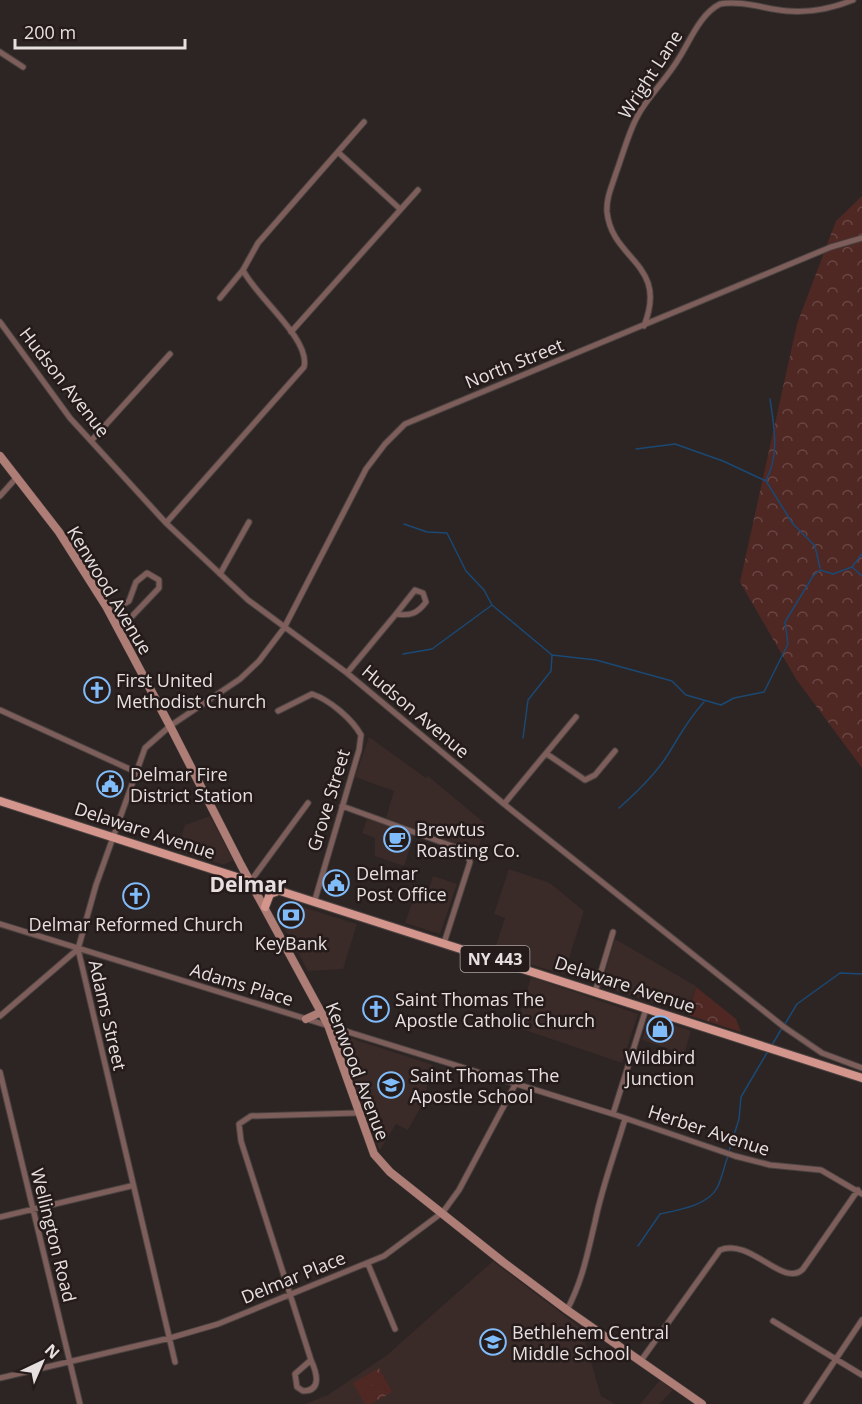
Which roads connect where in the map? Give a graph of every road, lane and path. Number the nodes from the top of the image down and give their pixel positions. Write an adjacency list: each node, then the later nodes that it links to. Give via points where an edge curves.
1 (853, 0): 12 (street, Wright Lane, via 810,12 739,1 719,5 700,24 637,116 608,197 607,212 616,235 649,284 650,305)
2 (0, 52): 3 (street)
3 (23, 67)
4 (364, 122): 5 (street)
5 (339, 153): 7 (street); 9 (street, via 258,243)
6 (418, 190): 7 (street)
7 (400, 209): 13 (street)
8 (862, 238): 12 (street, North Street, via 831,247)
9 (243, 270): 10 (street); 13 (street)
10 (220, 298)
11 (0, 322): 15 (street, Hudson Avenue, via 70,418)
12 (644, 326): 25 (street, North Street, via 417,418 396,431 366,469)
13 (291, 332): 20 (street, via 305,358 301,373)
14 (170, 354): 15 (street)
15 (92, 441): 20 (street, Hudson Avenue)
16 (0, 456): 17 (street, Kenwood Avenue)
17 (17, 477): 18 (street); 22 (street, Kenwood Avenue, via 59,532)
18 (0, 496)
19 (249, 522): 21 (street)
20 (166, 523): 21 (street, Hudson Avenue)
21 (220, 574): 25 (street, Hudson Avenue)
22 (110, 613): 24 (street, Kenwood Avenue); 24 (street, via 129,601 136,582 147,573 160,582 149,601)
23 (396, 614): 23 (street, via 408,616 420,611 426,602 423,593 416,590); 26 (street)
24 (119, 630): 30 (street, Kenwood Avenue)
25 (282, 631): 26 (street, Hudson Avenue); 30 (street, Adams Street, via 246,674)
26 (347, 673): 36 (street, Hudson Avenue)
27 (0, 710): 33 (street)
28 (278, 711): 37 (street, Grove Street, via 312,694 358,730 362,741)
29 (576, 717): 32 (street)
30 (170, 726): 33 (street, Adams Street, via 145,748); 39 (street, Kenwood Avenue)
31 (615, 752): 32 (street, via 596,775 585,780)
32 (547, 753): 36 (street)
33 (136, 772): 38 (street, Adams Street)
34 (0, 801): 38 (main road, Delaware Avenue / NY 443)
35 (308, 803): 39 (street)
36 (504, 804): 53 (street, Hudson Avenue, via 793,1035 822,1053)
37 (342, 806): 41 (street, Grove Street); 45 (street, via 466,852 470,862)
38 (113, 837): 39 (main road, Delaware Avenue / NY 443); 46 (street, Adams Street)
39 (250, 882): 40 (main road, Delaware Avenue / NY 443); 42 (street, Kenwood Avenue)
40 (279, 891): 41 (main road, Delaware Avenue / NY 443); 42 (main road, via 270,894)
41 (314, 903): 45 (main road, Delaware Avenue / NY 443)
42 (265, 908): 49 (street, Kenwood Avenue)
43 (0, 924): 46 (street, Adams Place)
44 (613, 933): 47 (street)
45 (444, 942): 47 (main road, Delaware Avenue / NY 443)
46 (78, 949): 50 (street); 51 (street, Adams Place); 60 (street, Adams Street)
47 (595, 992): 48 (main road, Delaware Avenue / NY 443)
48 (646, 1009): 55 (main road, Delaware Avenue / NY 443); 58 (street)
49 (321, 1012): 51 (street); 52 (street, Kenwood Avenue)
50 (0, 1016)
51 (306, 1019): 52 (street, Adams Place)
52 (328, 1025): 56 (street, Adams Place); 57 (street, Kenwood Avenue)
53 (862, 1068)
54 (0, 1072): 62 (street, Wellington Road)
55 (862, 1078)
56 (515, 1085): 58 (street, Adams Place); 63 (street, Delmar Place, via 459,1190)
57 (357, 1113): 63 (street, Kenwood Avenue, via 368,1144 381,1163); 66 (street, via 251,1116 240,1124 241,1141)
58 (613, 1114): 59 (street, Herber Avenue)
59 (625, 1119): 61 (street, Herber Avenue, via 760,1163 821,1170); 67 (street, via 595,1221 589,1256)
60 (132, 1186): 62 (street); 71 (street, Adams Street)
61 (860, 1192): 76 (street, via 800,1273 787,1275 761,1257 726,1247 715,1254)
62 (32, 1209): 64 (street); 74 (street, Wellington Road)
63 (443, 1212): 65 (street, Delmar Place); 67 (street, Kenwood Avenue)
64 (0, 1217)
65 (368, 1264): 66 (street, Delmar Place); 70 (street)
66 (290, 1294): 71 (street, Delmar Place, via 218,1324); 73 (street)
67 (567, 1310): 76 (street, Kenwood Avenue)
68 (862, 1320): 72 (street)
69 (772, 1321): 72 (street)
70 (395, 1329)
71 (170, 1338): 74 (street, Delmar Place); 75 (street, Adams Street)
72 (836, 1358): 77 (street); 81 (street)
73 (311, 1360): 73 (street, via 317,1383 303,1391 297,1387 295,1374)
74 (70, 1361): 78 (street, Delmar Place); 79 (street, Wellington Road)
75 (175, 1362)
76 (640, 1362): 80 (street, Kenwood Avenue)
77 (862, 1375)
78 (0, 1378)
79 (81, 1404)
80 (702, 1404)
81 (806, 1404)

